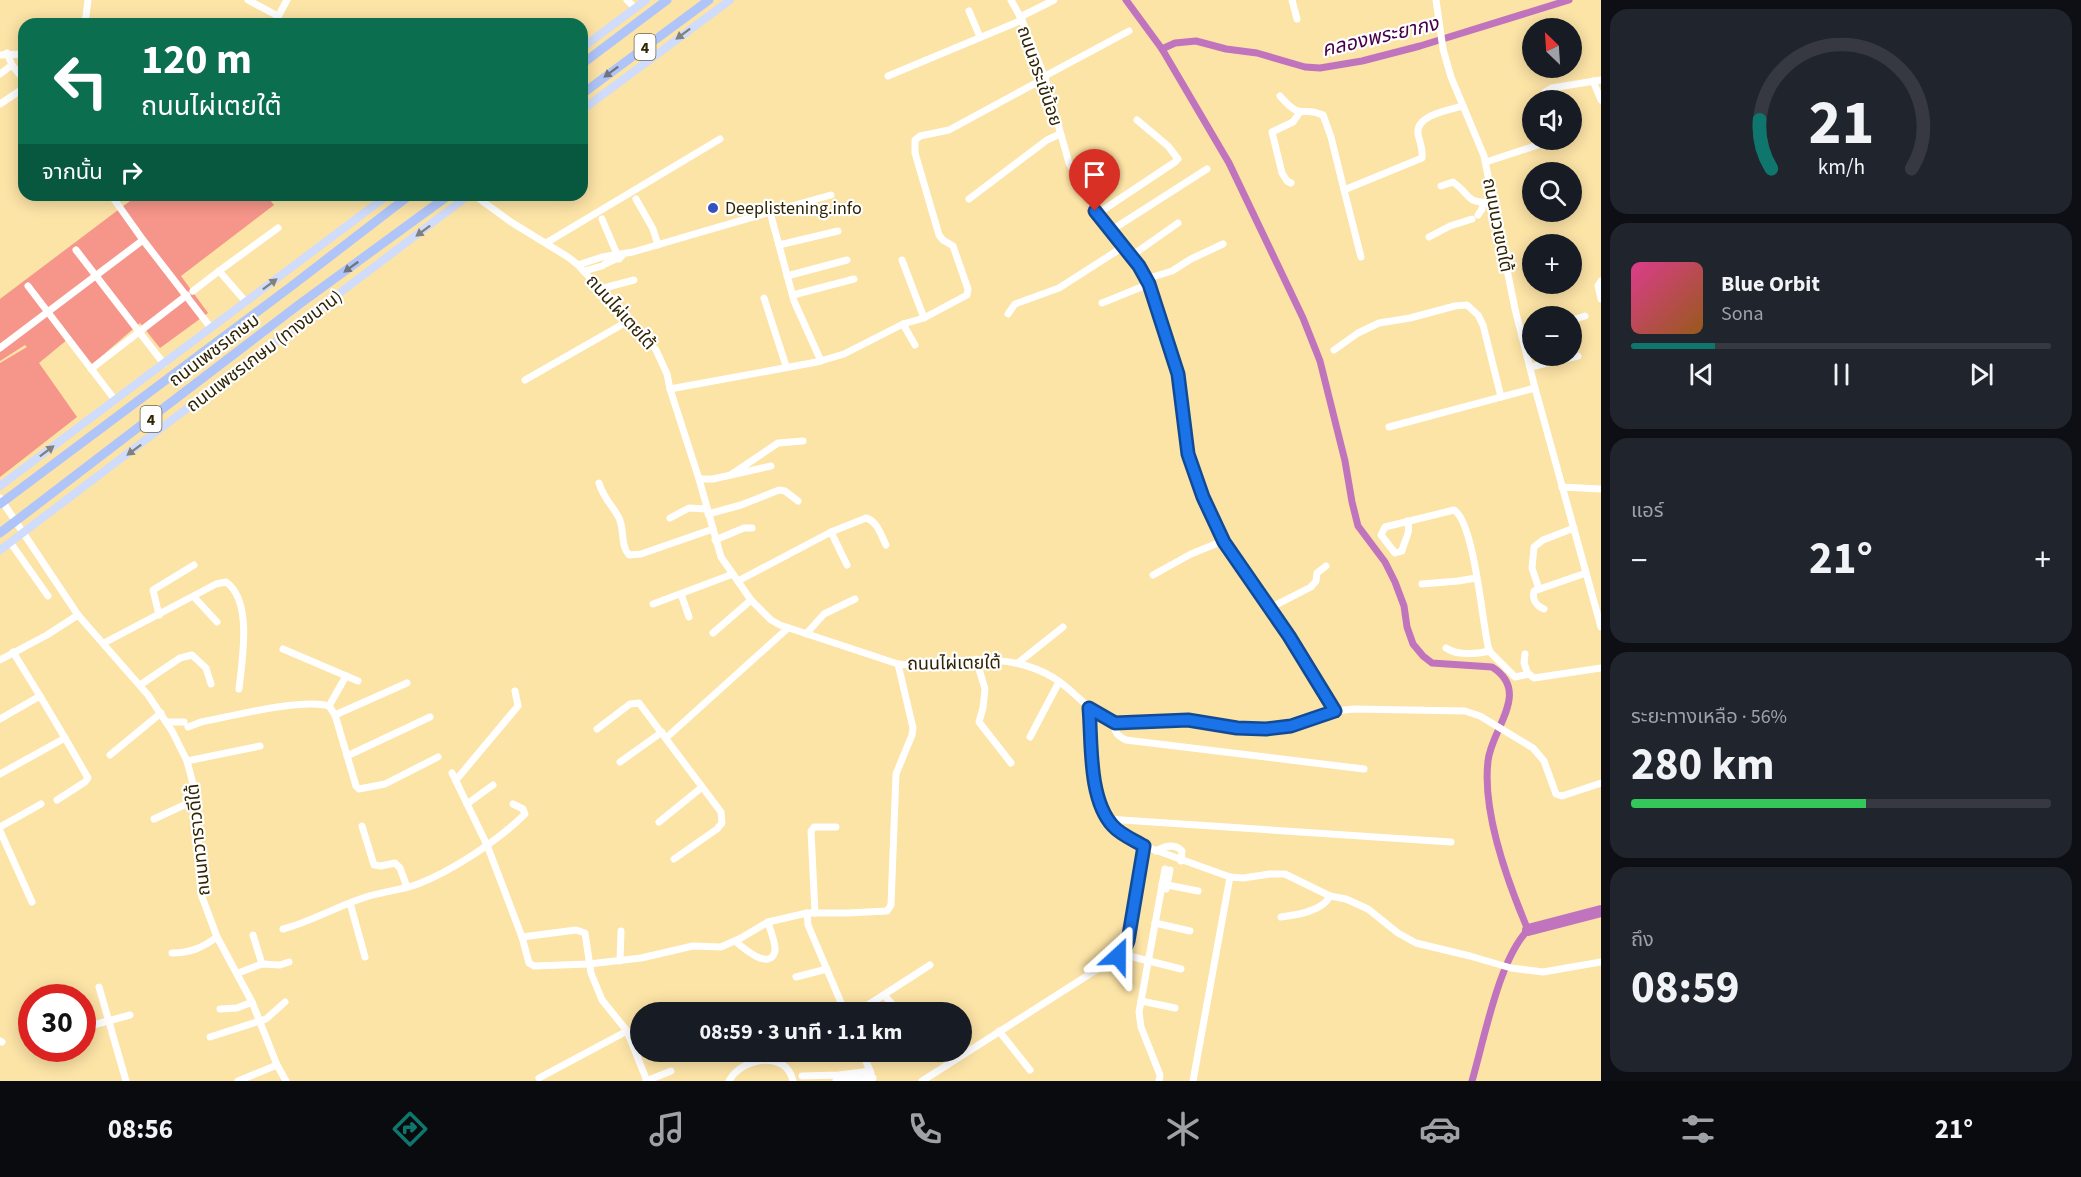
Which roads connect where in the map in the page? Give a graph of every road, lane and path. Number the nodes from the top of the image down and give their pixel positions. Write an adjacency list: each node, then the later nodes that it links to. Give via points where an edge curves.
1 (88, 0): 16 (street)
2 (248, 0): 15 (street)
3 (287, 0): 15 (street)
4 (627, 0): 13 (street)
5 (646, 0): 13 (main road, 4)
6 (667, 0): 23 (highway, 4)
7 (709, 0): 30 (highway, 4, one-way to 30)
8 (730, 0): 36 (main road, 4, one-way to 36)
9 (1011, 0): 17 (street, ถนนจระเข้น้อย)
10 (1054, 0): 17 (street)
11 (1292, 0): 18 (street)
12 (1436, 0): 37 (street, ถนนนวเขตใต้, via 1443,49)
13 (635, 8): 21 (main road, 4)
14 (969, 11): 20 (street)
15 (278, 16)
16 (86, 18)
17 (1021, 18): 20 (street); 28 (street, ถนนจระเข้น้อย)
18 (1297, 20)
19 (1130, 32): 28 (street)
20 (980, 37): 27 (street)
21 (588, 43)
22 (4, 54): 24 (street)
23 (588, 59)
24 (12, 65): 25 (street); 26 (street)
25 (18, 72)
26 (0, 74)
27 (888, 76)
28 (1045, 77): 40 (street, ถนนจระเข้น้อย); 101 (street, via 949,130 915,140 915,153 939,235 953,246 969,292)
29 (1597, 80): 31 (street); 34 (street)
30 (588, 90)
31 (1548, 90)
32 (18, 92): 35 (street)
33 (1280, 96): 38 (street)
34 (1601, 100)
35 (0, 104)
36 (588, 106)
37 (1463, 106): 43 (street, ถนนนวเขตใต้); 47 (street, via 1421,123 1418,132 1422,158)
38 (1300, 112): 45 (street, via 1293,122 1272,132 1282,173); 47 (street, via 1317,113 1326,120)
39 (1137, 120): 60 (street, via 1178,159)
40 (1060, 134): 50 (street); 60 (street, ถนนจระเข้น้อย, via 1069,163)
41 (720, 140): 68 (street)
42 (1523, 150): 43 (street)
43 (1486, 162): 57 (street, ถนนนวเขตใต้)
44 (1207, 169): 65 (street)
45 (1291, 183)
46 (1441, 186): 58 (street, via 1453,182 1467,197)
47 (1344, 190): 76 (street)
48 (831, 195): 59 (street)
49 (636, 199): 70 (street)
50 (969, 199)
51 (115, 201): 67 (street)
52 (380, 201): 95 (main road, 4, one-way to 52)
53 (402, 201): 132 (highway, ถนนเพชรเกษม / 4)
54 (441, 201): 141 (highway, ถนนเพชรเกษม / 4, one-way to 141)
55 (462, 201): 139 (main road, ถนนเพชรเกษม (ทางขนาน) / 4, one-way to 139)
56 (482, 201): 68 (street, ถนนไผ่เตยใต้)
57 (1495, 202): 58 (street); 106 (street, ถนนนวเขตใต้)
58 (1483, 203): 66 (street, via 1475,217)
59 (770, 212): 70 (street); 71 (street)
60 (1097, 214): 65 (street, ถนนจระเข้น้อย)
61 (602, 219): 74 (street)
62 (1178, 223): 75 (street)
63 (278, 228): 81 (street)
64 (838, 231): 71 (street)
65 (1110, 231): 72 (street, ถนนจระเข้น้อย)
66 (1429, 237)
67 (143, 240): 83 (street); 91 (street)
68 (546, 243): 80 (street, ถนนไผ่เตยใต้)
69 (1223, 244): 88 (street)
70 (658, 245): 74 (street)
71 (779, 245): 84 (street)
72 (1123, 247): 75 (street, ถนนจระเข้น้อย); 98 (street, via 1059,288 1015,304)
73 (76, 250): 83 (street)
74 (620, 256): 79 (street)
75 (1131, 256): 88 (street, ถนนจระเข้น้อย)
76 (1361, 257)
77 (848, 260): 84 (street)
78 (902, 260): 101 (street)
79 (602, 261): 80 (street); 82 (street)
80 (578, 265): 82 (street, ถนนไผ่เตยใต้)
81 (219, 271): 91 (street); 95 (street)
82 (584, 272): 90 (street, ถนนไผ่เตยใต้)
83 (96, 276): 97 (street); 105 (street)
84 (787, 276): 92 (street)
85 (854, 279): 92 (street)
86 (634, 280): 90 (street)
87 (1601, 281): 94 (street)
88 (1147, 282): 96 (street); 143 (street, ถนนจระเข้น้อย, via 1178,374 1188,454)
89 (28, 286): 97 (street)
90 (600, 289): 102 (street, ถนนไผ่เตยใต้)
91 (190, 293): 104 (street); 105 (street)
92 (793, 295): 110 (street)
93 (764, 298): 112 (street)
94 (1601, 299)
95 (246, 302): 104 (main road, 4)
96 (1102, 303)
97 (48, 312): 108 (street); 115 (street)
98 (1008, 314)
99 (1586, 316): 100 (street)
100 (1582, 317)
101 (924, 318): 103 (street)
102 (630, 320): 116 (street); 118 (street, ถนนไผ่เตยใต้, via 656,350)
103 (903, 324): 107 (street); 110 (street, via 862,346)
104 (211, 328): 111 (main road, 4)
105 (139, 332): 111 (street); 115 (street)
106 (1522, 336)
107 (915, 345)
108 (0, 348)
109 (1334, 350): 119 (street, via 1379,323 1467,305 1483,325)
110 (820, 361): 112 (street)
111 (164, 364): 120 (main road, 4)
112 (786, 366): 118 (street)
113 (1534, 366): 114 (street)
114 (1530, 367): 117 (street, ถนนนวเขตใต้)
115 (91, 369): 120 (street)
116 (525, 380)
117 (1535, 388): 119 (street); 128 (street, ถนนนวเขตใต้)
118 (670, 389): 125 (street, ถนนไผ่เตยใต้)
119 (1501, 397): 121 (street)
120 (115, 400): 127 (main road, 4, one-way to 120)
121 (1389, 428)
122 (803, 441): 124 (street, via 778,443)
123 (771, 466): 124 (street)
124 (732, 474): 125 (street)
125 (699, 479): 133 (street, ถนนไผ่เตยใต้)
126 (600, 483): 138 (street, via 605,499 618,517 624,533 623,546 629,555)
127 (0, 486)
128 (1562, 487): 129 (street); 137 (street, ถนนนวเขตใต้)
129 (1601, 489)
130 (0, 498): 139 (street, ถนนทวาราวดีใต้)
131 (798, 501): 133 (street, via 779,490 741,505)
132 (0, 504)
133 (707, 512): 134 (street, via 689,508); 138 (street, ถนนไผ่เตยใต้)
134 (670, 518)
135 (1407, 521): 135 (street, via 1407,538 1402,551 1395,553 1381,533 1385,527); 153 (street, via 1456,510 1466,527)
136 (752, 528): 142 (street)
137 (1574, 528): 150 (street, ถนนนวเขตใต้); 156 (street, via 1534,547 1532,568)
138 (713, 529): 142 (street, ถนนไผ่เตยใต้)
139 (23, 531): 144 (main road, ถนนเพชรเกษม (ทางขนาน) / 4); 165 (street, ถนนทวาราวดีใต้)
140 (831, 532): 145 (street, via 870,519); 148 (street); 154 (street)
141 (0, 533)
142 (715, 540): 151 (street, ถนนไผ่เตยใต้)
143 (1223, 541): 152 (street); 163 (street, ถนนจระเข้น้อย)
144 (9, 542): 146 (main road, ถนนเพชรเกษม (ทางขนาน) / 4); 158 (street)
145 (886, 545)
146 (0, 550)
147 (194, 565): 166 (street, via 153,590)
148 (847, 565)
149 (1326, 566): 163 (street, via 1317,573 1311,587)
150 (1586, 573): 156 (street); 170 (street, ถนนนวเขตใต้)
151 (733, 574): 154 (street, ถนนไผ่เตยใต้); 157 (street)
152 (1153, 575)
153 (1476, 578): 155 (street); 177 (street)
154 (738, 581): 161 (street, ถนนไผ่เตยใต้)
155 (1422, 584)
156 (1539, 589): 164 (street, via 1533,594 1536,605)
157 (681, 594): 162 (street); 167 (street)
158 (48, 596)
159 (194, 597): 166 (street); 168 (street); 192 (street, via 222,581 229,584 239,602 245,620)
160 (855, 599): 173 (street, via 824,614)
161 (752, 600): 171 (street, ถนนไผ่เตยใต้, via 771,620); 172 (street)
162 (653, 604)
163 (1270, 608): 197 (street, ถนนจระเข้น้อย)
164 (1544, 609)
165 (78, 615): 174 (street, ถนนทวาราวดีใต้); 178 (street)
166 (159, 615): 174 (street)
167 (689, 617)
168 (217, 622)
169 (1063, 627): 182 (street)
170 (1601, 627)
171 (788, 628): 173 (street, ถนนไผ่เตยใต้); 207 (street)
172 (713, 633)
173 (806, 634): 183 (street, ถนนไผ่เตยใต้)
174 (104, 643): 191 (street, ถนนทวาราวดีใต้)
175 (1446, 648): 177 (street, via 1458,653)
176 (283, 649): 186 (street)
177 (1490, 651): 185 (street, via 1515,677)
178 (13, 652): 181 (street); 194 (street)
179 (1525, 654): 185 (street)
180 (976, 659): 182 (street, ถนนไผ่เตยใต้); 183 (street, ถนนไผ่เตยใต้); 216 (street, via 985,689 979,723)
181 (0, 660)
182 (1018, 663): 188 (street, ถนนไผ่เตยใต้)
183 (898, 664): 248 (street, via 913,729 896,774 891,904 886,911 872,913)
184 (1601, 668): 185 (street, via 1534,678)
185 (1528, 674)
186 (346, 676): 187 (street); 195 (street)
187 (358, 681)
188 (1059, 682): 196 (street, ถนนไผ่เตยใต้); 208 (street)
189 (407, 683): 199 (street)
190 (211, 684): 191 (street, via 206,668 192,655 180,658)
191 (140, 685): 198 (street, ถนนทวาราวดีใต้)
192 (239, 689)
193 (515, 692): 225 (street, via 518,706 454,776)
194 (40, 696): 201 (street); 209 (street)
195 (329, 706): 199 (street); 204 (street, via 297,705)
196 (1089, 708): 203 (street, ถนนไผ่เตยใต้); 228 (street, via 1095,783)
197 (1335, 711): 203 (street, via 1291,726 1266,729 1188,720); 220 (street, via 1457,710 1480,716 1541,756 1556,794 1562,796)
198 (161, 713): 202 (street, ถนนทวาราวดีใต้); 211 (street)
199 (336, 715): 212 (street)
200 (430, 717): 212 (street)
201 (0, 719)
202 (167, 722): 204 (street); 206 (street, ถนนทวาราวดีใต้)
203 (1115, 723): 217 (street, ถนนไผ่เตยใต้, via 1119,737 1126,740)
204 (186, 725): 206 (street)
205 (597, 729): 207 (street, via 634,702 644,708)
206 (172, 731): 214 (street, ถนนทวาราวดีใต้)
207 (664, 735): 215 (street); 221 (street)
208 (1030, 737)
209 (65, 738): 218 (street); 222 (street, via 88,778)
210 (260, 746): 214 (street)
211 (110, 755)
212 (347, 756): 213 (street, via 359,789 385,784)
213 (438, 757)
214 (187, 761): 223 (street, ถนนทวาราวดีใต้)
215 (620, 762)
216 (1011, 763)
217 (1364, 769)
218 (0, 774)
219 (493, 785): 225 (street)
220 (1600, 785)
221 (701, 788): 229 (street); 237 (street, via 721,812 722,823)
222 (57, 800)
223 (195, 800): 227 (street); 256 (street, ถนนทวาราวดีใต้, via 201,894)
224 (42, 804): 232 (street)
225 (467, 804): 234 (street)
226 (513, 804): 234 (street, via 525,814)
227 (154, 819)
228 (1107, 819): 233 (street); 235 (street)
229 (659, 822)
230 (362, 826): 242 (street, via 374,865 395,863)
231 (836, 826): 248 (street, via 814,826 811,831)
232 (0, 829): 245 (street)
233 (1451, 842)
234 (487, 845): 242 (street, via 435,876); 257 (street)
235 (1144, 846): 236 (street); 288 (street, via 1125,948)
236 (1156, 851): 238 (street, via 1175,846 1182,851); 239 (street)
237 (674, 859)
238 (1181, 861): 239 (street); 240 (street)
239 (1169, 864): 241 (street)
240 (1230, 878): 244 (street, via 1285,874); 306 (street)
241 (1164, 884): 243 (street); 251 (street)
242 (407, 887): 246 (street)
243 (1198, 891)
244 (1330, 896): 249 (street, via 1318,907); 265 (street, via 1368,909 1416,943 1511,968 1543,972)
245 (32, 902)
246 (350, 903): 252 (street); 261 (street)
247 (807, 913): 248 (street); 250 (street); 269 (street, via 808,925)
248 (816, 913)
249 (1281, 917)
250 (768, 922): 258 (street); 258 (street, via 774,954 754,957)
251 (1155, 923): 253 (street); 263 (street)
252 (283, 929)
253 (1190, 931)
254 (621, 932): 262 (street)
255 (253, 935): 266 (street)
256 (217, 937): 259 (street, via 197,950); 271 (street, ถนนทวาราวดีใต้)
257 (522, 937): 267 (street, via 529,963 534,966); 267 (street, via 582,931 587,938)
258 (735, 941): 262 (street, via 721,947 693,946)
259 (172, 953)
260 (1129, 956): 263 (street)
261 (365, 957)
262 (620, 961): 267 (street)
263 (1148, 961): 270 (street); 275 (street)
264 (289, 962): 266 (street)
265 (1601, 962)
266 (262, 964): 271 (street)
267 (589, 964): 287 (street, via 602,1000)
268 (930, 965): 274 (street)
269 (827, 969): 272 (street); 278 (street)
270 (1181, 969)
271 (238, 973): 276 (street, ถนนทวาราวดีใต้)
272 (796, 977)
273 (99, 987): 284 (street)
274 (884, 995): 279 (street); 280 (street)
275 (1141, 1001): 281 (street); 305 (street, via 1139,1019)
276 (252, 1002): 282 (street); 285 (street, ถนนทวาราวดีใต้)
277 (285, 1002): 285 (street)
278 (841, 1002)
279 (872, 1002)
280 (890, 1002)
281 (1175, 1008)
282 (220, 1009)
283 (130, 1015): 284 (street)
284 (109, 1020): 286 (street); 297 (street)
285 (260, 1021): 289 (street); 291 (street, ถนนทวาราวดีใต้)
286 (96, 1024)
287 (627, 1031): 296 (street); 300 (street)
288 (999, 1031): 292 (street); 304 (street)
289 (210, 1036)
290 (866, 1062): 295 (street)
291 (278, 1065): 298 (street); 299 (street, ถนนทวาราวดีใต้)
292 (1030, 1070)
293 (671, 1071): 300 (street)
294 (802, 1076): 295 (street)
295 (872, 1077): 303 (street)
296 (539, 1078)
297 (126, 1081)
298 (238, 1081)
299 (286, 1081)
300 (647, 1081)
301 (729, 1081): 302 (street, via 738,1069 773,1060 789,1070)
302 (793, 1081)
303 (836, 1081)
304 (922, 1081)
305 (1159, 1081)
306 (1193, 1081)

